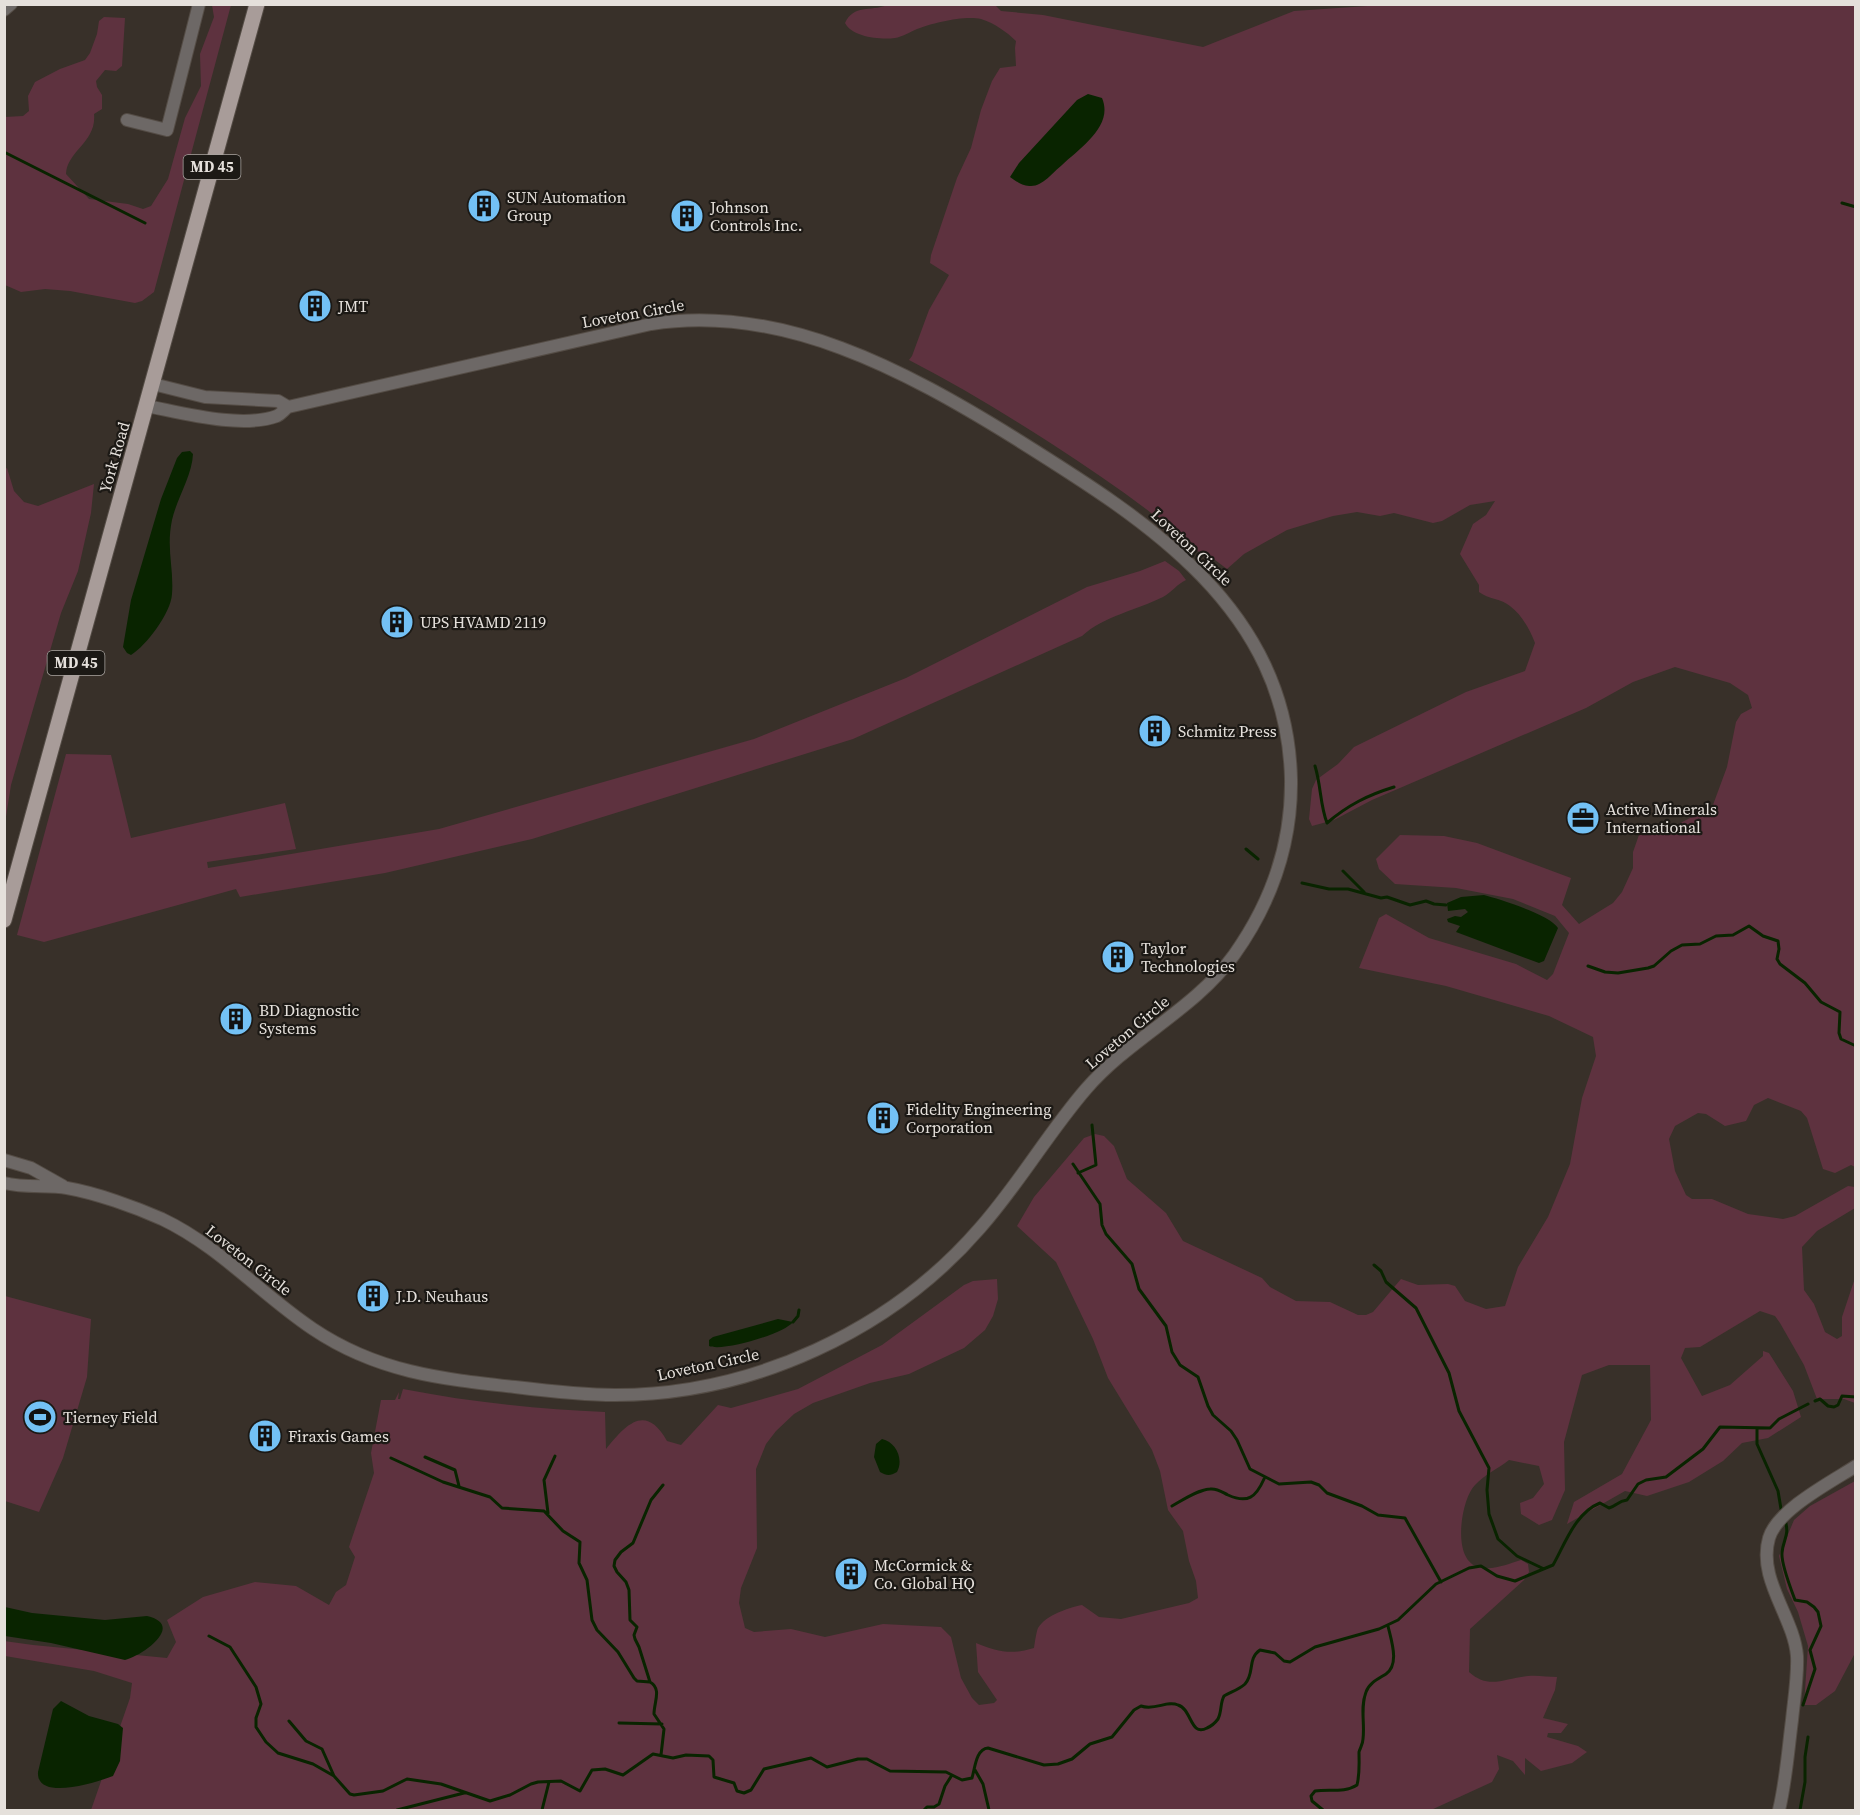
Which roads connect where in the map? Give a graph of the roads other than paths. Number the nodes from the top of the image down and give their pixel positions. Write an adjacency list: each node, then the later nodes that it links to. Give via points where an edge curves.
1 (11, 4): 4 (street)
2 (199, 4): 5 (street, via 167,130)
3 (257, 4): 6 (main road, York Road / MD 45)
4 (4, 10)
5 (127, 120)
6 (153, 384): 7 (main road, York Road / MD 45); 8 (street, Loveton Circle, via 205,397 278,401)
7 (147, 406): 8 (street, Loveton Circle, via 237,420 278,415); 9 (main road, York Road / MD 45)
8 (288, 407): 12 (street, Loveton Circle, via 674,320 742,322 795,334 910,377 961,404 1109,498 1177,551 1230,606 1269,673 1284,721 1291,772 1290,803 1279,867 1259,915 1230,960 1201,992 1090,1084 994,1212 951,1258 869,1322 812,1351 748,1375 695,1387 614,1395 443,1379 398,1369 358,1355 312,1329 213,1251 170,1223)
9 (4, 920)
10 (4, 1160): 12 (street, Loveton Circle, via 31,1168)
11 (4, 1183): 12 (street, Loveton Circle)
12 (66, 1188)
13 (1856, 1466): 14 (street, via 1789,1510 1769,1537 1770,1575 1797,1655 1785,1786)
14 (1779, 1810)

